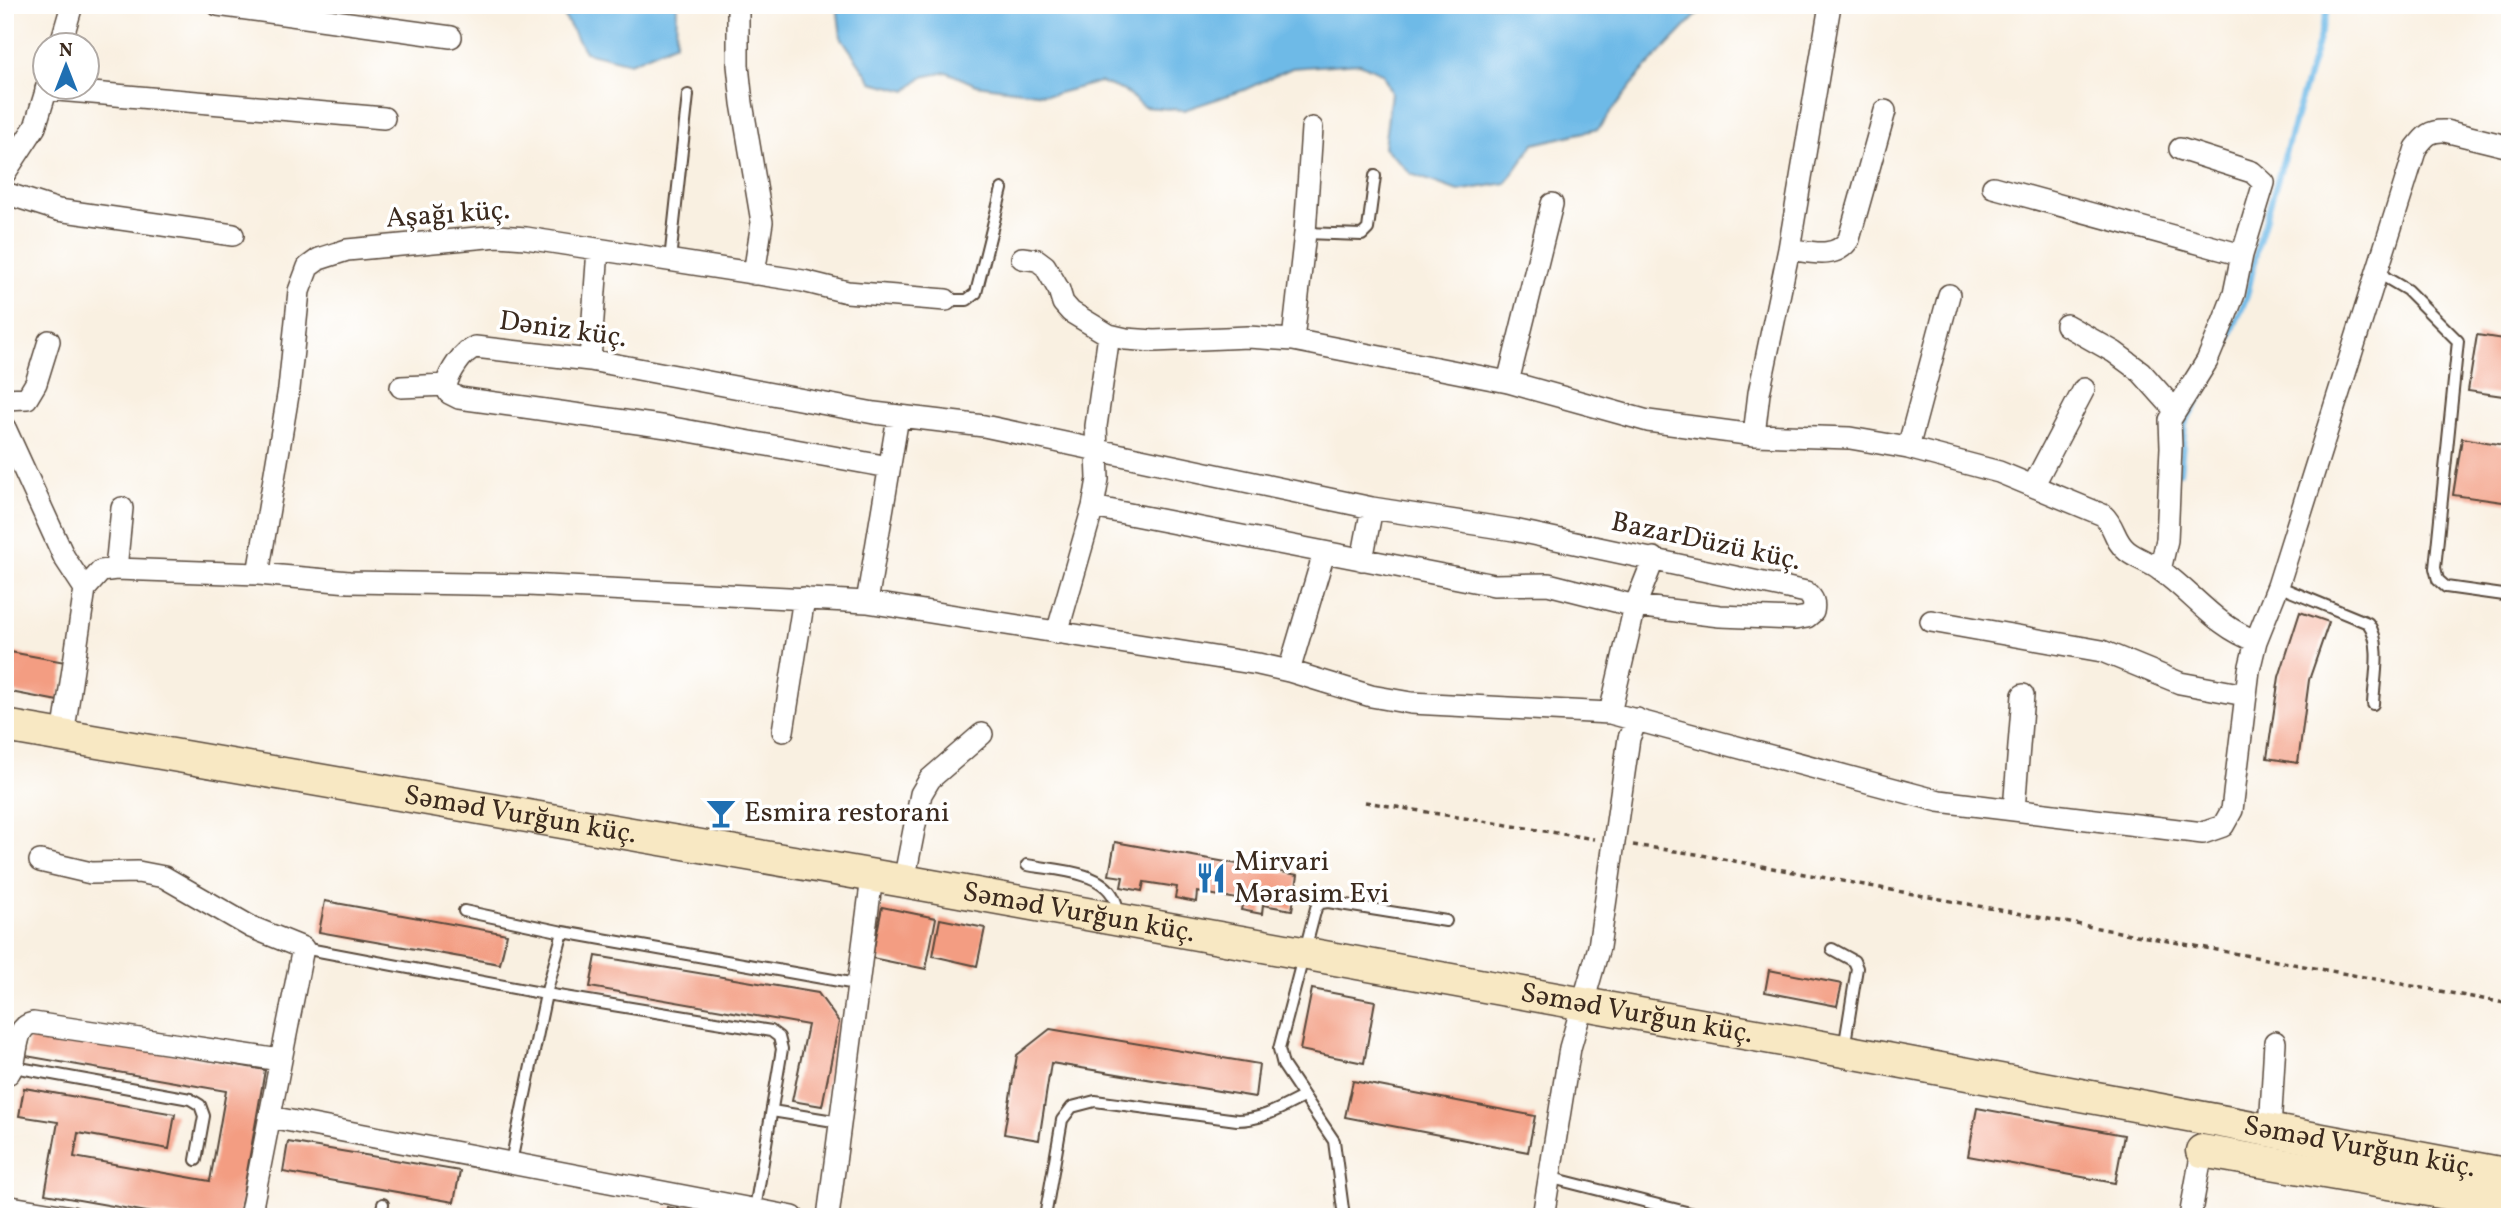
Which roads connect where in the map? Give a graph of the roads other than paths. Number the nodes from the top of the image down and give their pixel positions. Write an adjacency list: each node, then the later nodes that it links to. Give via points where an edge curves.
1 (72, 5): 5 (street)
2 (218, 5): 6 (street)
3 (738, 5): 29 (street, via 742,103 762,222)
4 (1830, 5): 24 (street)
5 (64, 32)
6 (451, 37)
7 (102, 93): 11 (street)
8 (688, 95): 27 (lane)
9 (42, 102): 15 (street, via 35,127)
10 (1885, 111): 24 (street, via 1844,247 1826,253)
11 (384, 118)
12 (1312, 128): 21 (street)
13 (2510, 147): 28 (street, via 2445,131 2434,130 2424,136 2416,148)
14 (2180, 149): 25 (street, via 2252,172 2264,183)
15 (5, 173)
16 (1375, 176): 21 (lane, via 1368,229 1362,235)
17 (1993, 187): 25 (street)
18 (1002, 189): 31 (lane, via 976,293 967,300)
19 (5, 194): 22 (street, via 58,211)
20 (1552, 204): 37 (street)
21 (1305, 233): 34 (street)
22 (233, 235)
23 (598, 249): 27 (street, Aşağı küç.); 36 (street); 58 (street, Aşağı küç., via 498,236 347,250 307,267 299,290 289,389)
24 (1789, 249): 45 (street)
25 (2242, 255): 42 (street, via 2234,294 2207,361)
26 (1022, 258): 33 (street, via 1045,266 1071,312)
27 (670, 260): 29 (street, Aşağı küç.)
28 (2378, 273): 59 (street); 61 (lane, via 2407,290 2458,341 2435,568 2438,580 2446,587)
29 (754, 274): 31 (street, Aşağı küç., via 847,292)
30 (1949, 295): 46 (street)
31 (946, 300)
32 (2066, 325): 42 (street, via 2141,372)
33 (1109, 335): 34 (street, via 1154,341); 47 (street, via 1096,426)
34 (1293, 340): 37 (street)
35 (49, 341): 41 (street, via 27,398)
36 (590, 360): 38 (street, Dəniz küç., via 475,346); 43 (street, Dəniz küç.)
37 (1508, 382): 45 (street, via 1648,421)
38 (446, 385): 39 (street); 48 (street, via 449,393 458,397 667,427)
39 (401, 387)
40 (2084, 388): 49 (street)
41 (5, 399)
42 (2175, 410): 57 (street, via 2170,420 2167,540)
43 (898, 417): 47 (street, Dəniz küç., via 984,426); 48 (street)
44 (5, 428): 60 (street, via 64,557)
45 (1754, 435): 46 (street, via 1838,437)
46 (1909, 448): 49 (street)
47 (1098, 450): 50 (street); 52 (street, BazarDüzü küç.)
48 (889, 467): 63 (street)
49 (2033, 486): 57 (street, via 2103,515 2127,551)
50 (1093, 507): 53 (street, BazarDüzü küç.); 66 (street)
51 (122, 508): 56 (street)
52 (1372, 508): 54 (street, BazarDüzü küç.); 55 (street)
53 (1324, 553): 55 (street, BazarDüzü küç.); 68 (street)
54 (1654, 558): 64 (street); 64 (street, BazarDüzü küç., via 1806,592 1812,597 1813,612 1794,620)
55 (1362, 559): 64 (street, BazarDüzü küç., via 1494,586 1548,584)
56 (116, 569): 58 (street); 60 (street, via 101,571)
57 (2160, 570): 67 (street, via 2217,621)
58 (258, 574): 62 (street, via 349,582)
59 (2277, 586): 67 (street); 71 (lane, via 2368,623 2376,641)
60 (85, 589): 77 (street)
61 (2510, 596)
62 (804, 598): 63 (street); 75 (street)
63 (867, 602): 66 (street)
64 (1635, 606): 72 (street)
65 (1931, 621): 70 (street, via 2102,652 2180,683)
66 (1058, 633): 68 (street)
67 (2256, 641): 70 (street)
68 (1289, 671): 72 (street, via 1411,703)
69 (2023, 695): 78 (street)
70 (2245, 695): 78 (street, via 2232,810 2223,826 2203,833)
71 (2373, 704)
72 (1610, 713): 73 (street)
73 (1637, 719): 78 (street, via 1940,801); 92 (street, via 1629,738 1599,947)
74 (5, 726): 77 (main road, Səməd Vurğun küç.)
75 (783, 731)
76 (982, 734): 82 (street, via 930,779 921,794)
77 (64, 736): 81 (main road, Səməd Vurğun küç.)
78 (2014, 810)
79 (40, 861): 87 (street, via 91,873 138,872 164,877 251,926)
80 (1027, 865): 84 (lane, via 1089,877 1114,897)
81 (872, 877): 82 (main road, Səməd Vurğun küç.); 90 (street)
82 (904, 881): 84 (main road, Səməd Vurğun küç.)
83 (464, 911): 86 (lane)
84 (1121, 921): 89 (main road, Səməd Vurğun küç.)
85 (1446, 921): 89 (lane, via 1321,903)
86 (563, 932): 90 (lane); 91 (lane)
87 (303, 948): 91 (lane); 95 (street)
88 (1832, 949): 94 (lane, via 1854,961 1857,968)
89 (1302, 954): 92 (main road, Səməd Vurğun küç.); 97 (lane, via 1279,1049 1283,1065)
90 (856, 985): 102 (street)
91 (546, 994): 99 (lane, via 771,1031 779,1037 782,1049); 106 (lane)
92 (1583, 1004): 94 (main road, Səməd Vurğun küç.); 108 (street, via 1570,1048)
93 (2275, 1042): 103 (street)
94 (1844, 1051): 98 (main road, Səməd Vurğun küç.)
95 (280, 1060): 96 (street, via 33,1023 21,1030); 100 (street)
96 (10, 1071): 105 (lane, via 190,1099 200,1105 204,1116)
97 (1303, 1097): 118 (lane, via 1252,1120 1095,1101 1072,1107 1062,1120); 119 (lane, via 1334,1141)
98 (2152, 1108): 101 (main road, Səməd Vurğun küç.); 104 (main road)
99 (772, 1111): 102 (lane); 112 (lane)
100 (270, 1117): 106 (street); 114 (street)
101 (2210, 1119): 103 (main road, Səməd Vurğun küç.); 104 (main road)
102 (840, 1122): 117 (street)
103 (2270, 1130): 107 (main road, Səməd Vurğun küç.)
104 (2202, 1151): 110 (main road, Səməd Vurğun küç.); 122 (street)
105 (196, 1160)
106 (511, 1162): 112 (street)
107 (2510, 1175)
108 (1548, 1177): 120 (street); 121 (lane)
109 (383, 1205): 115 (lane)
110 (2510, 1205)
111 (5, 1206): 113 (street)
112 (755, 1209): 116 (street)
113 (72, 1217)
114 (250, 1217)
115 (380, 1217)
116 (793, 1217)
117 (828, 1217)
118 (1045, 1217)
119 (1344, 1217)
120 (1543, 1217)
121 (1699, 1217)
122 (2190, 1217)

